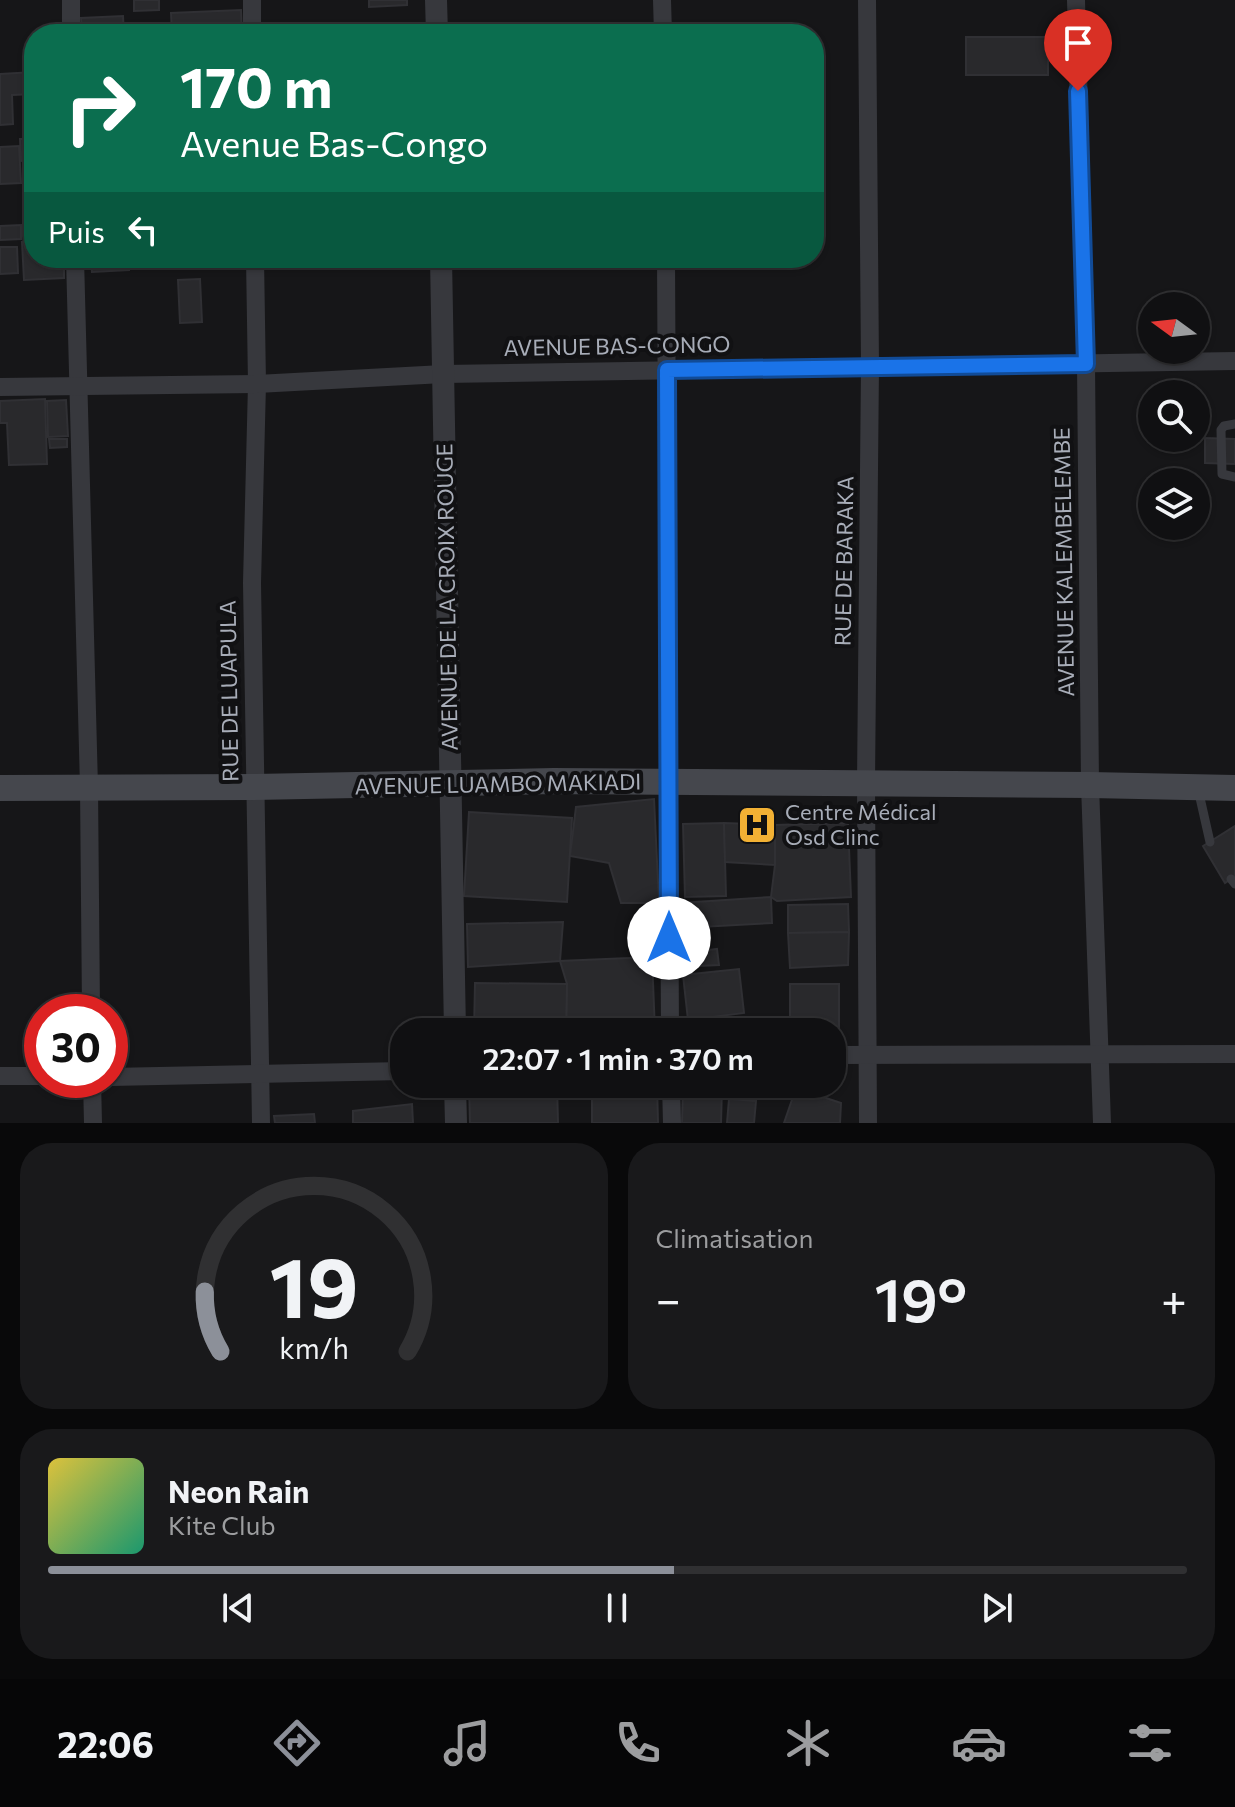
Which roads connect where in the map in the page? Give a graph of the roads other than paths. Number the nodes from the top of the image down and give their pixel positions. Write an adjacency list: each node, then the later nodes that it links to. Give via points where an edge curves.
1 (71, 0): 7 (street)
2 (252, 0): 8 (street)
3 (436, 0): 9 (street)
4 (662, 0): 10 (street)
5 (867, 0): 17 (street, RUE DE BARAKA)
6 (1076, 0): 16 (street, AVENUE KALEMBELEMBE)
7 (71, 24)
8 (252, 24)
9 (437, 24)
10 (663, 24)
11 (75, 268): 22 (street)
12 (255, 268): 20 (street, RUE DE LUAPULA)
13 (441, 268): 19 (street, AVENUE DE LA CROIX ROUGE)
14 (666, 268): 18 (street)
15 (1235, 361): 16 (street, AVENUE BAS-CONGO)
16 (1086, 364): 17 (street, AVENUE BAS-CONGO); 28 (street, AVENUE KALEMBELEMBE)
17 (870, 366): 18 (street, AVENUE BAS-CONGO); 27 (street, RUE DE BARAKA)
18 (667, 370): 19 (street, AVENUE BAS-CONGO); 25 (street)
19 (443, 374): 20 (street, AVENUE BAS-CONGO); 26 (street, AVENUE DE LA CROIX ROUGE)
20 (257, 384): 22 (street, AVENUE BAS-CONGO); 30 (street, RUE DE LUAPULA)
21 (0, 387): 22 (street, AVENUE BAS-CONGO)
22 (77, 387): 29 (street)
23 (1235, 424): 24 (lane, via 1221,430 1221,445 1222,474)
24 (1235, 477)
25 (668, 782): 26 (main road, AVENUE LUAMBO MAKIADI); 27 (main road, AVENUE LUAMBO MAKIADI); 37 (street)
26 (451, 783): 30 (main road, AVENUE LUAMBO MAKIADI); 36 (street, AVENUE DE LA CROIX ROUGE)
27 (866, 783): 28 (main road, AVENUE LUAMBO MAKIADI); 39 (street, RUE DE BARAKA)
28 (1090, 785): 33 (main road, AVENUE LUAMBO MAKIADI); 38 (street, AVENUE KALEMBELEMBE)
29 (89, 787): 30 (main road, AVENUE LUAMBO MAKIADI); 31 (main road, AVENUE LUAMBO MAKIADI); 35 (street)
30 (254, 787): 43 (street, RUE DE LUAPULA)
31 (0, 788)
32 (1235, 788): 33 (main road, AVENUE LUAMBO MAKIADI)
33 (1198, 789): 34 (lane)
34 (1210, 842)
35 (91, 994)
36 (455, 1018)
37 (670, 1018)
38 (1100, 1053): 39 (street); 40 (street); 55 (street, AVENUE KALEMBELEMBE)
39 (866, 1054): 41 (street); 54 (street, RUE DE BARAKA)
40 (1235, 1054)
41 (846, 1055)
42 (390, 1071): 43 (street)
43 (260, 1074): 46 (street); 51 (street, RUE DE LUAPULA)
44 (0, 1076): 45 (street)
45 (24, 1076)
46 (128, 1077)
47 (92, 1098): 50 (street)
48 (455, 1098): 52 (street)
49 (671, 1098): 53 (street)
50 (93, 1123)
51 (261, 1123)
52 (456, 1123)
53 (672, 1123)
54 (868, 1123)
55 (1102, 1123)

